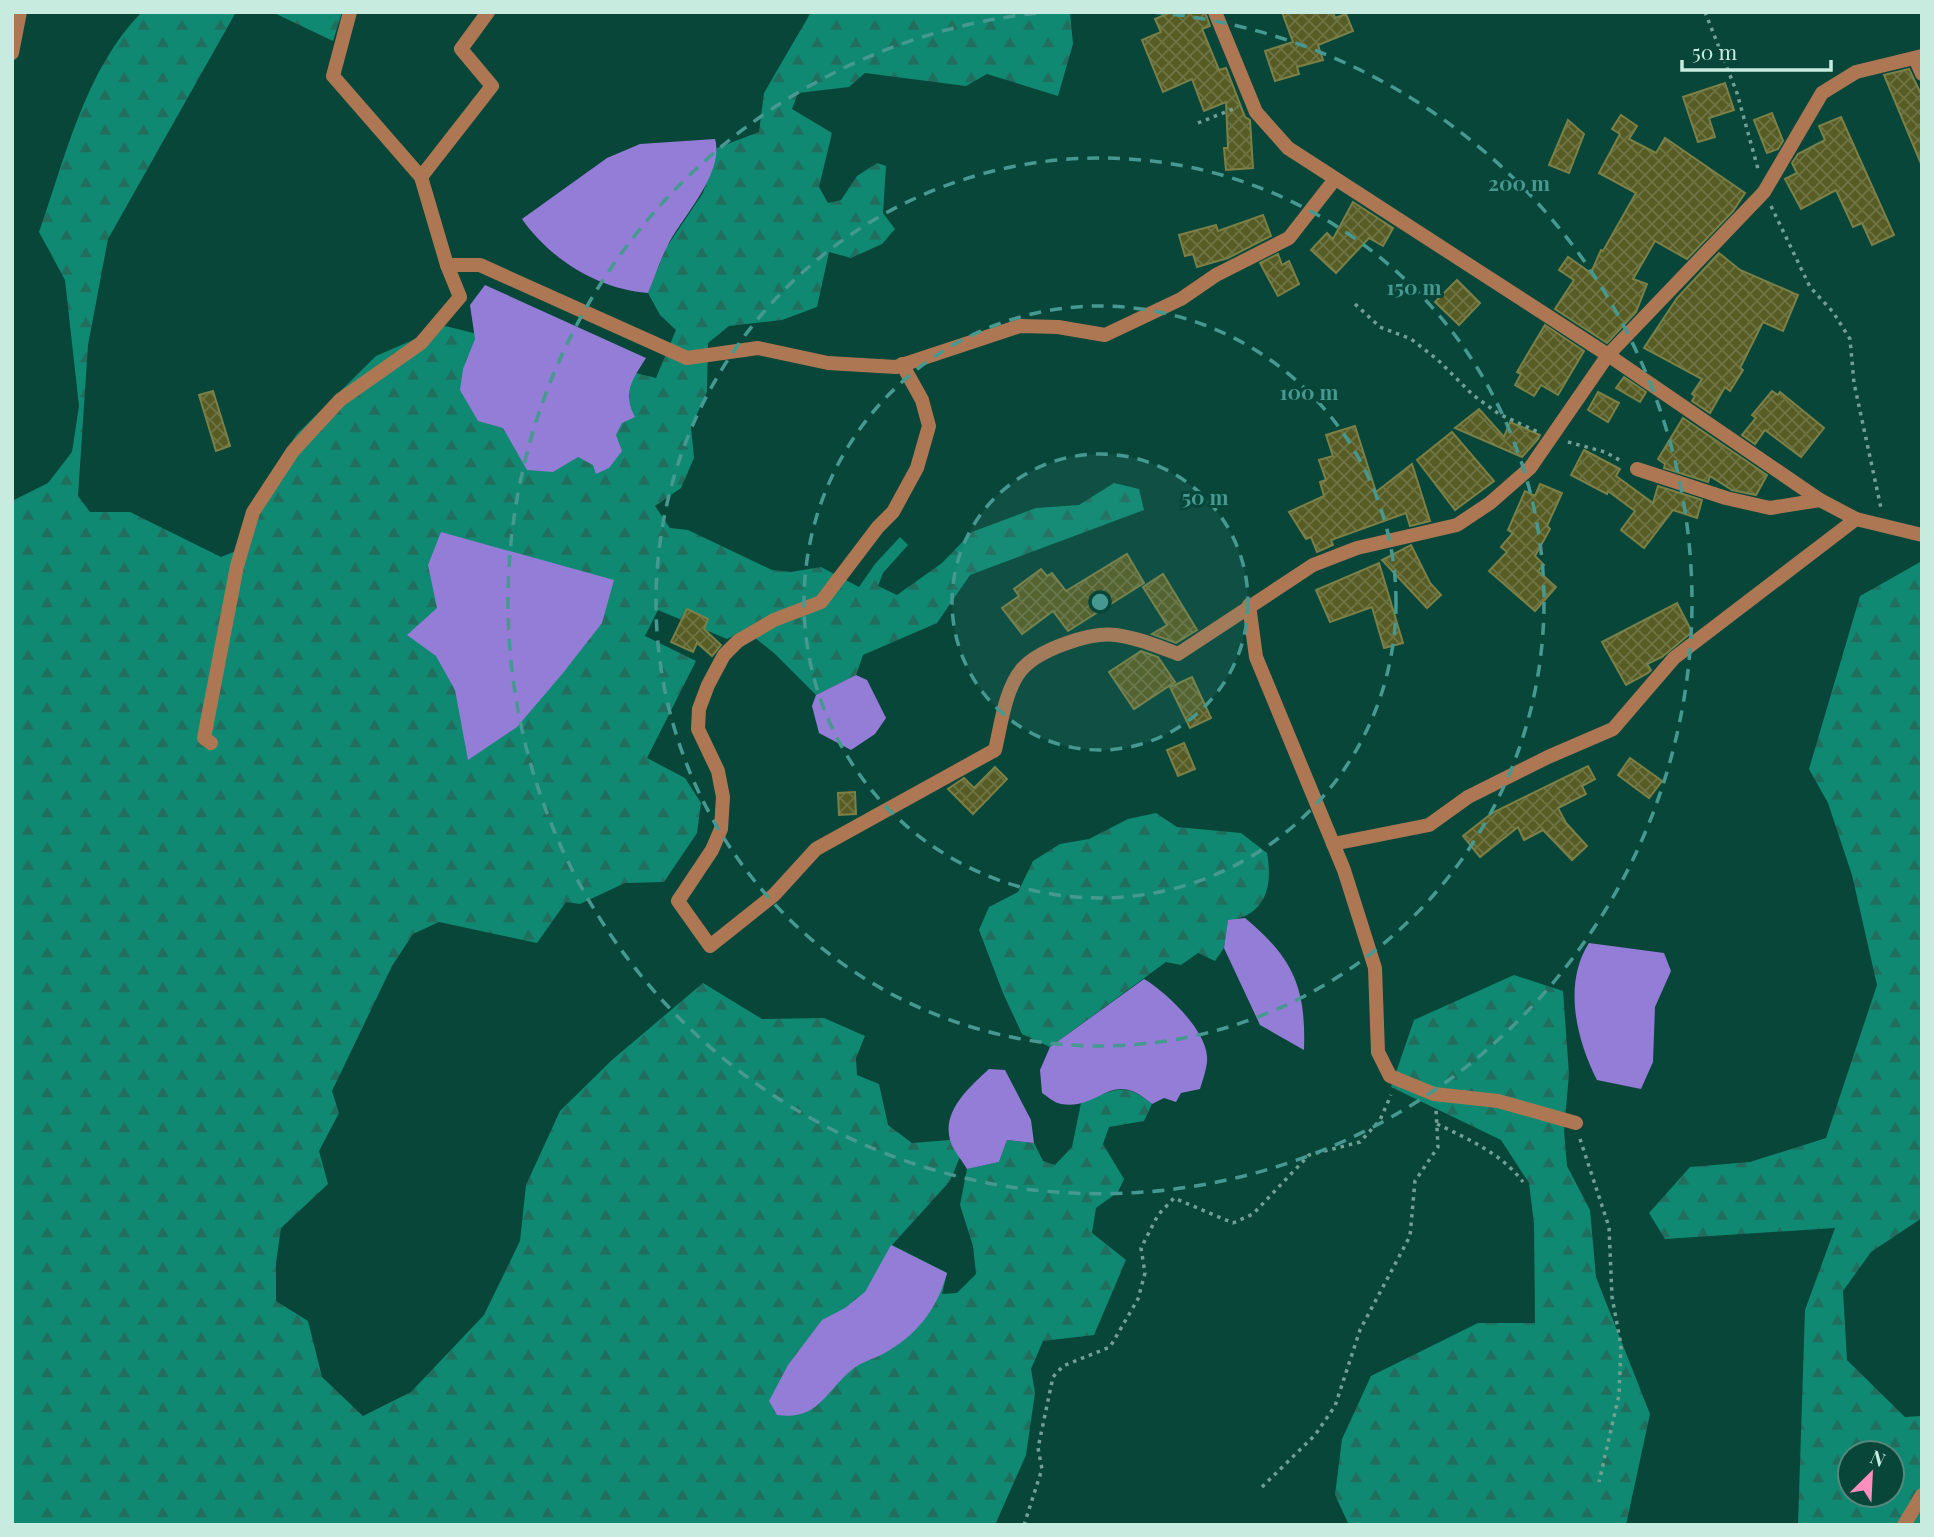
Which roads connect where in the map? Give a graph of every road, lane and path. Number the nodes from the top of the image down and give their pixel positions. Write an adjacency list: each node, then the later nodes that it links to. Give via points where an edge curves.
1 (20, 12): 6 (street)
2 (350, 12): 11 (street, via 333,76)
3 (488, 12): 11 (street, via 461,49 492,86)
4 (1215, 12): 9 (street)
5 (1705, 12): 13 (path, via 1737,93)
6 (12, 53)
7 (1918, 57): 8 (street); 13 (street, via 1856,72 1822,93)
8 (1922, 74)
9 (1252, 101): 10 (path); 12 (street, via 1256,112 1289,148)
10 (1198, 123)
11 (421, 177): 14 (street)
12 (1335, 179): 16 (street); 17 (street, via 1289,238 1216,275 1181,299 1104,335 1020,326)
13 (1764, 192): 16 (street); 22 (path, via 1810,287 1850,339 1854,383)
14 (447, 265): 17 (street, via 480,265 687,358 758,348 828,363); 25 (street, via 460,297 421,343 340,400 293,451 253,512 237,566 204,738)
15 (1355, 304): 18 (path, via 1380,327 1411,339 1499,414)
16 (1608, 355): 18 (street); 20 (street)
17 (902, 364): 24 (street, via 922,400 929,426 917,468 893,512 821,602 738,640 724,655 699,709 698,729 718,771 723,797 721,829 678,901 710,946 775,895 816,849 995,750 1007,701 1022,670 1042,654 1064,643 1112,635 1178,654)
18 (1551, 438): 19 (path, via 1605,452); 24 (street, via 1530,468 1457,525 1335,556)
19 (1637, 469): 20 (street, via 1770,508)
20 (1819, 500): 21 (street)
21 (1856, 519): 22 (street); 26 (street, via 1674,659 1613,729 1468,797 1429,825)
22 (1885, 527): 23 (street)
23 (1922, 536)
24 (1249, 605): 26 (street, via 1256,657)
25 (211, 743)
26 (1333, 844): 27 (street, via 1375,968 1378,1052 1390,1076)
27 (1397, 1080): 28 (street); 35 (path, via 1380,1120 1360,1142 1309,1155 1253,1214 1233,1223 1174,1198 1158,1215 1142,1248 1145,1273 1138,1298 1110,1347 1063,1366 1052,1377 1038,1448 1042,1469)
28 (1434, 1094): 29 (street, via 1499,1101); 30 (path)
29 (1576, 1123): 32 (path, via 1609,1227 1612,1297 1621,1345 1619,1395)
30 (1437, 1124): 31 (path, via 1511,1166); 33 (path, via 1438,1147 1415,1181 1410,1236 1360,1330 1335,1406 1315,1435)
31 (1523, 1182)
32 (1599, 1482)
33 (1262, 1487)
34 (1922, 1496): 36 (street)
35 (1024, 1525)
36 (1904, 1525)

